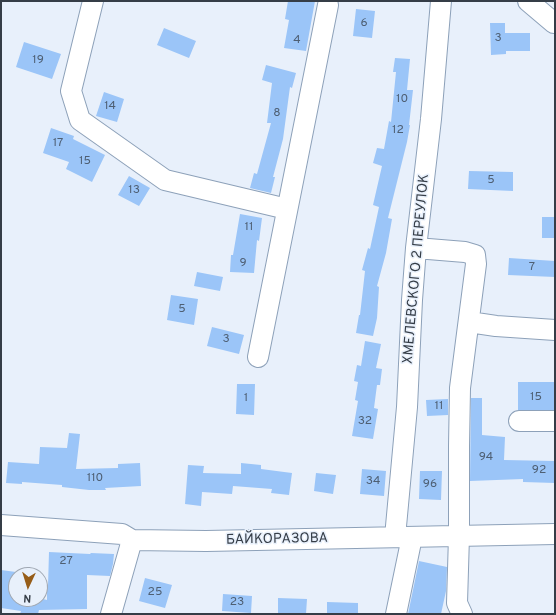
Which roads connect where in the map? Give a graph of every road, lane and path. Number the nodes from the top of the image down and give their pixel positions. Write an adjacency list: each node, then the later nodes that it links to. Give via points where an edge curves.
1 (93, 1): 6 (street, via 71,91 80,120 165,180)
2 (441, 1): 7 (street, ХМЕЛЕВСКОГО 2 ПЕРЕУЛОК)
3 (528, 1): 5 (street)
4 (328, 5): 6 (street)
5 (554, 23)
6 (287, 209): 10 (street)
7 (416, 248): 8 (street, via 475,255); 16 (street, ХМЕЛЕВСКОГО 2 ПЕРЕУЛОК, via 407,407)
8 (469, 322): 9 (street); 15 (street, via 460,388)
9 (555, 330)
10 (258, 357)
11 (520, 421): 12 (street)
12 (555, 421)
13 (1, 525): 17 (street, БАЙКОРАЗОВА, via 122,534)
14 (555, 534): 15 (street, БАЙКОРАЗОВА)
15 (459, 536): 16 (street, БАЙКОРАЗОВА); 20 (street, via 457,603)
16 (404, 537): 17 (street, БАЙКОРАЗОВА); 19 (street, ХМЕЛЕВСКОГО 2 ПЕРЕУЛОК)
17 (132, 540): 18 (street)
18 (111, 614)
19 (396, 614)
20 (462, 614)

